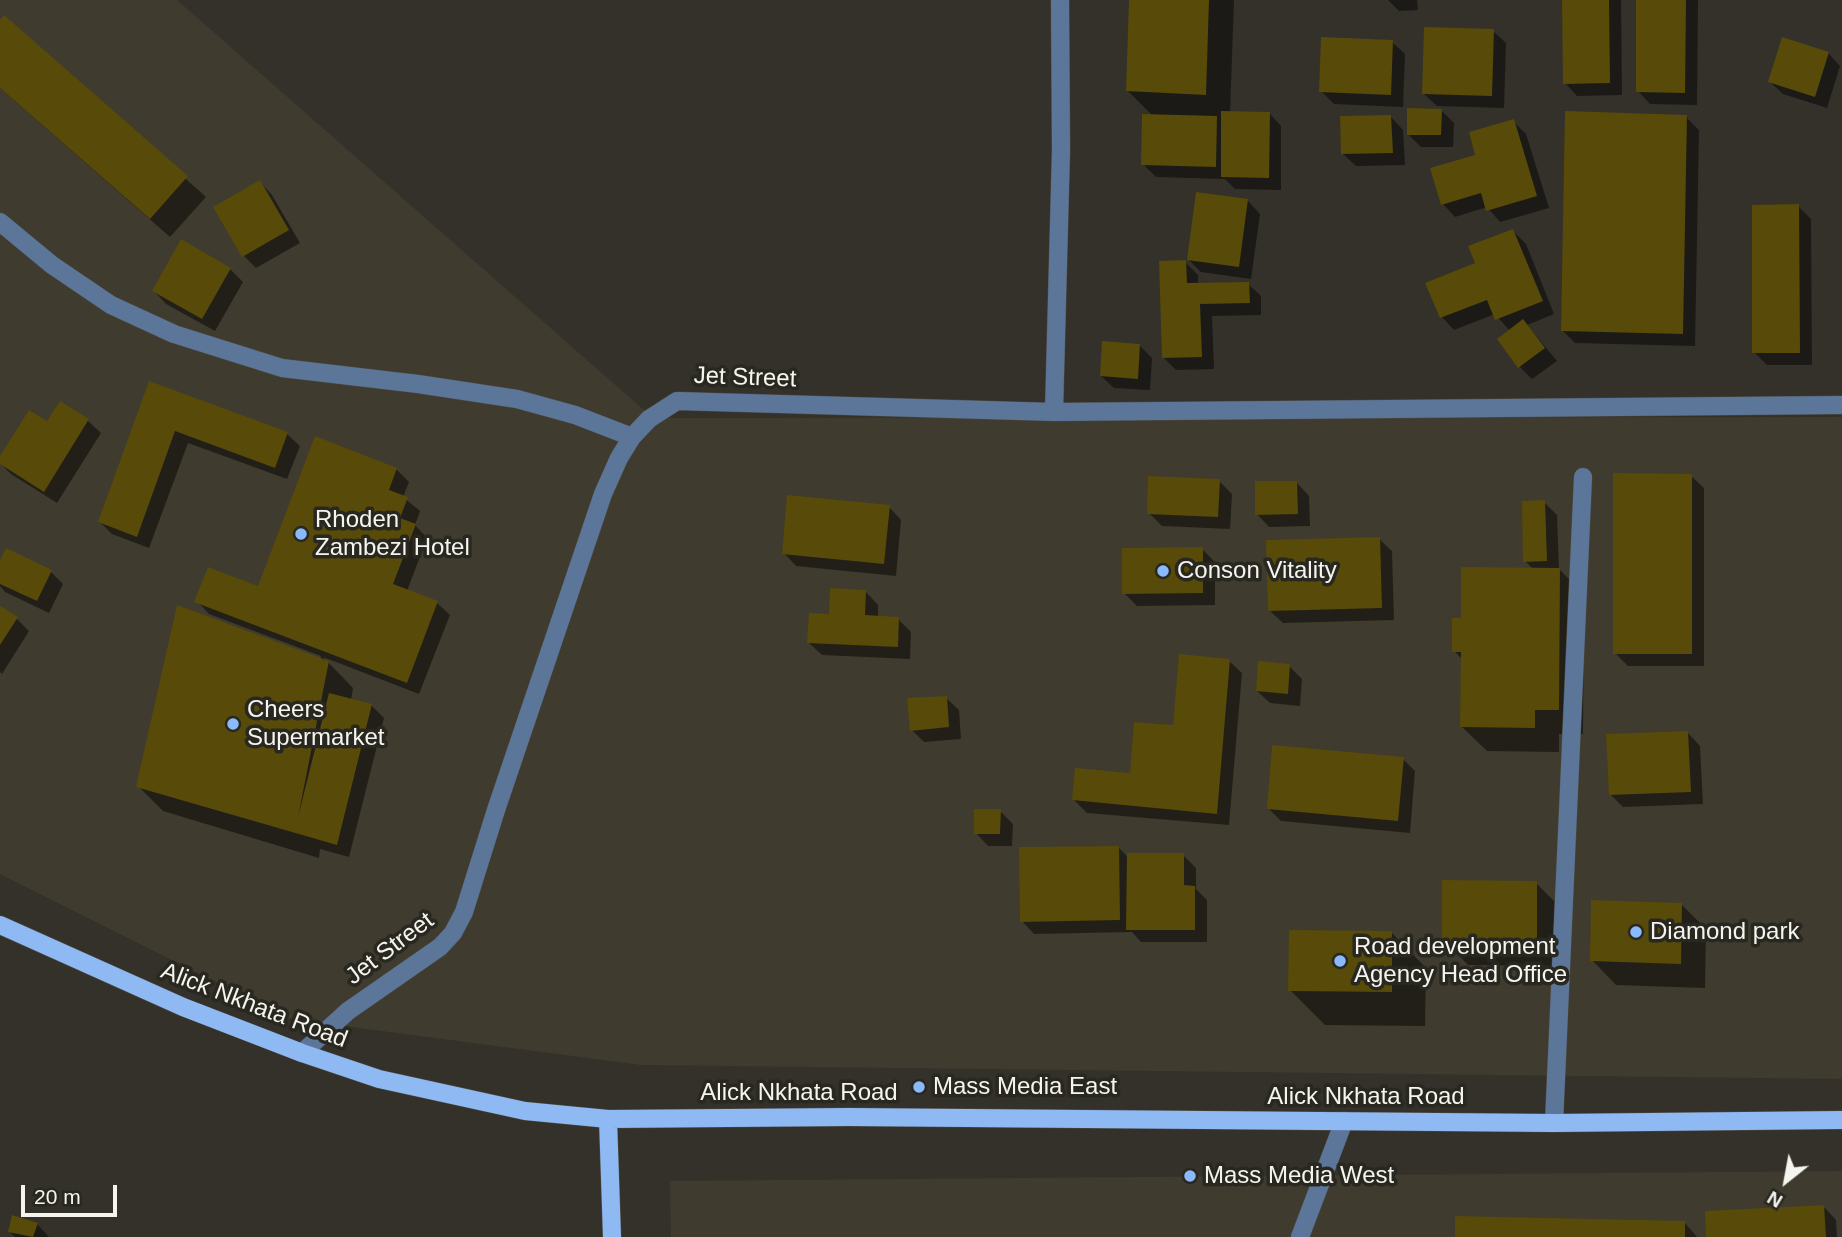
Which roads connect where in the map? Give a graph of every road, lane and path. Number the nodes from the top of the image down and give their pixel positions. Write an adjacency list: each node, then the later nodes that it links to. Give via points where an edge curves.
1 (1060, 0): 4 (street)
2 (0, 222): 5 (street, via 111,305 174,334 282,368 517,399)
3 (1842, 405): 4 (street, Jet Street)
4 (1054, 412): 5 (street, Jet Street, via 677,401)
5 (632, 437): 8 (street, Jet Street, via 603,494 464,912 453,933 348,1011)
6 (1583, 477): 12 (street)
7 (0, 925): 8 (main road, Alick Nkhata Road, via 183,1007)
8 (302, 1053): 9 (main road, Alick Nkhata Road, via 379,1079 454,1096 525,1111)
9 (608, 1119): 11 (main road, Alick Nkhata Road); 13 (main road)
10 (1842, 1120): 12 (main road, Alick Nkhata Road)
11 (1345, 1121): 12 (main road, Alick Nkhata Road); 14 (street)
12 (1554, 1123)
13 (612, 1237)
14 (1300, 1237)

